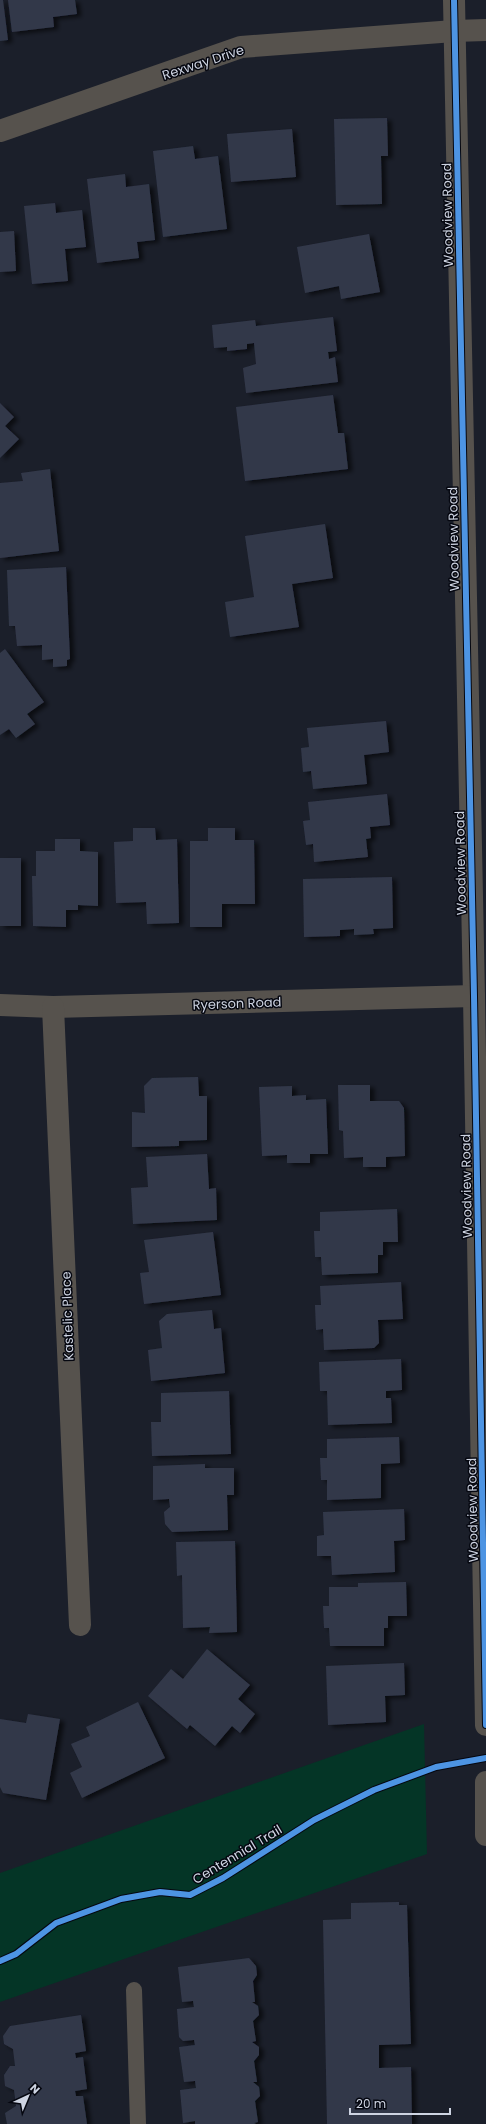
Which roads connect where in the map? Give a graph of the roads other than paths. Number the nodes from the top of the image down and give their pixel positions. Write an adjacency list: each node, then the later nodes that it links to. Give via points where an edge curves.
1 (454, 0): 2 (street, Woodview Road)
2 (454, 30): 3 (street, Rexway Drive); 4 (street, Rexway Drive, via 240,48); 5 (street, Woodview Road)
3 (486, 30)
4 (0, 131)
5 (474, 996): 7 (street, Ryerson Road); 9 (street, Woodview Road)
6 (0, 1005): 7 (street, Ryerson Road)
7 (54, 1008): 8 (street, Kastelic Place)
8 (80, 1625)
9 (486, 1725)
10 (486, 1782): 11 (street)
11 (486, 1835)
12 (134, 1990): 13 (lane)
13 (138, 2124)

